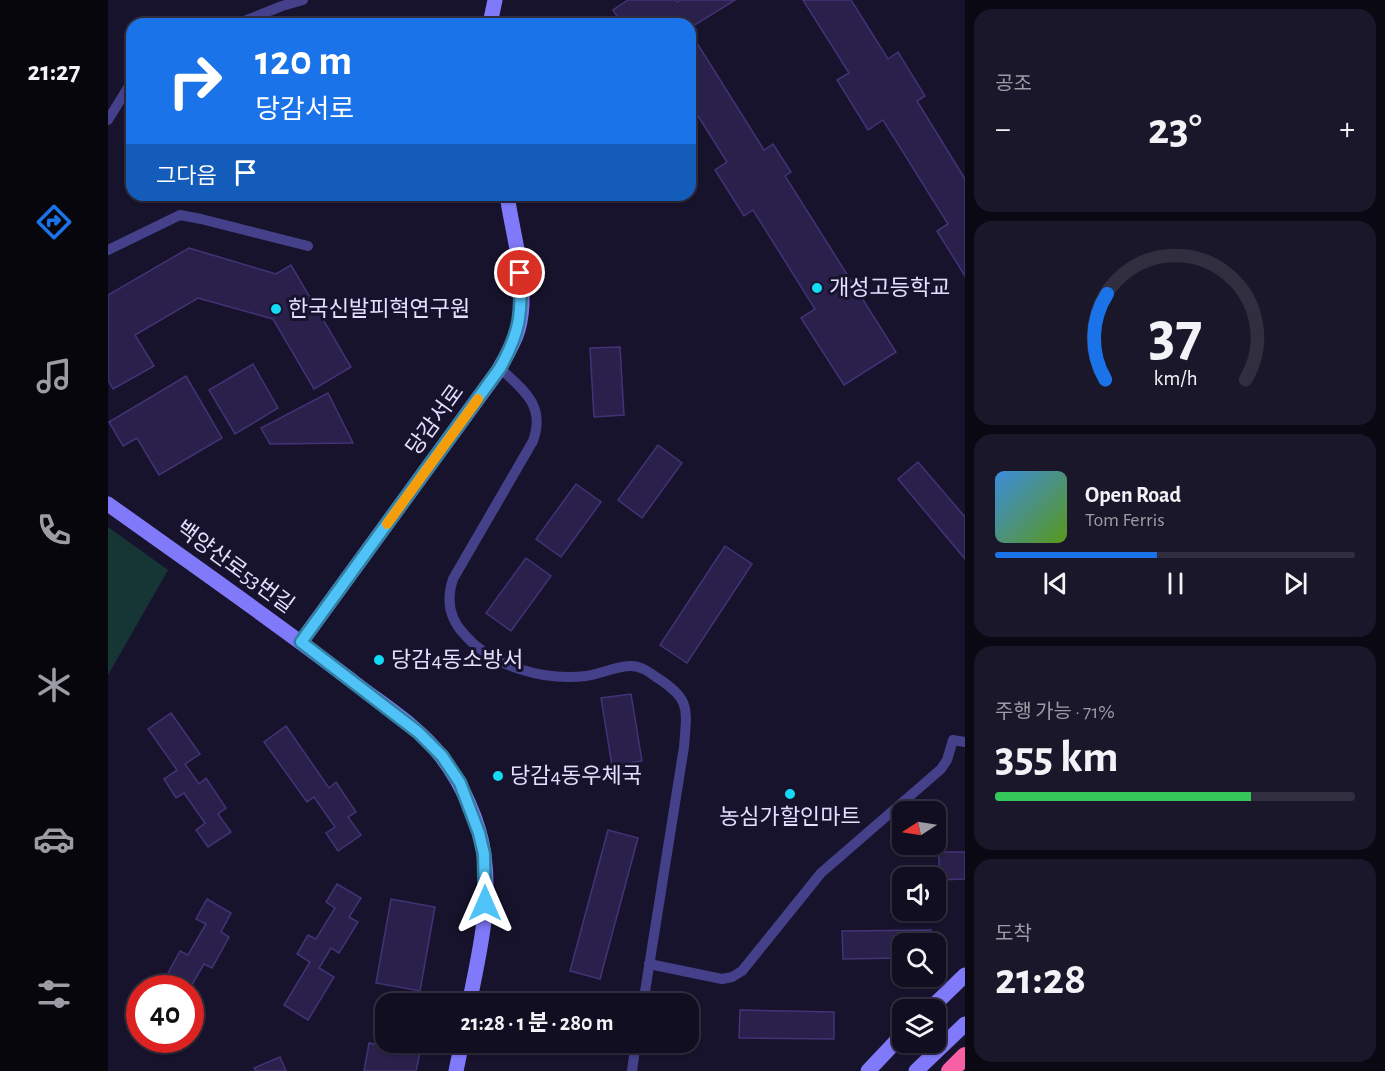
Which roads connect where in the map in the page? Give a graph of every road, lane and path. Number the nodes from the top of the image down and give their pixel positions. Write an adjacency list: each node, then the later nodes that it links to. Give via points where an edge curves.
1 (303, 0): 3 (lane)
2 (495, 0): 4 (street)
3 (252, 18)
4 (491, 18)
5 (126, 91): 6 (lane)
6 (108, 120)
7 (508, 201): 10 (street, 당감서로, via 522,306 518,330)
8 (308, 246): 9 (lane, via 180,215)
9 (108, 250)
10 (500, 368): 12 (street, 당감서로); 14 (lane, via 530,396 538,417 537,429 453,579 450,611 455,624 473,643 510,666 543,674 584,676 633,666 674,688 682,697 684,747)
11 (108, 504): 12 (street, 백양산로53번길)
12 (301, 642): 16 (street, 백양산로53번길, via 418,732 442,756 460,783 479,833 486,881 483,935)
13 (965, 742): 14 (lane, via 954,740 941,770 821,873 742,970 732,977 714,978)
14 (649, 964): 17 (lane)
15 (965, 975): 18 (street)
16 (471, 993)
17 (645, 993)
18 (940, 999)
19 (965, 1024): 27 (street)
20 (892, 1046): 26 (street)
21 (460, 1053): 24 (street)
22 (634, 1053): 25 (lane)
23 (965, 1056): 28 (highway)
24 (456, 1071)
25 (632, 1071)
26 (868, 1071)
27 (916, 1071)
28 (950, 1071)

